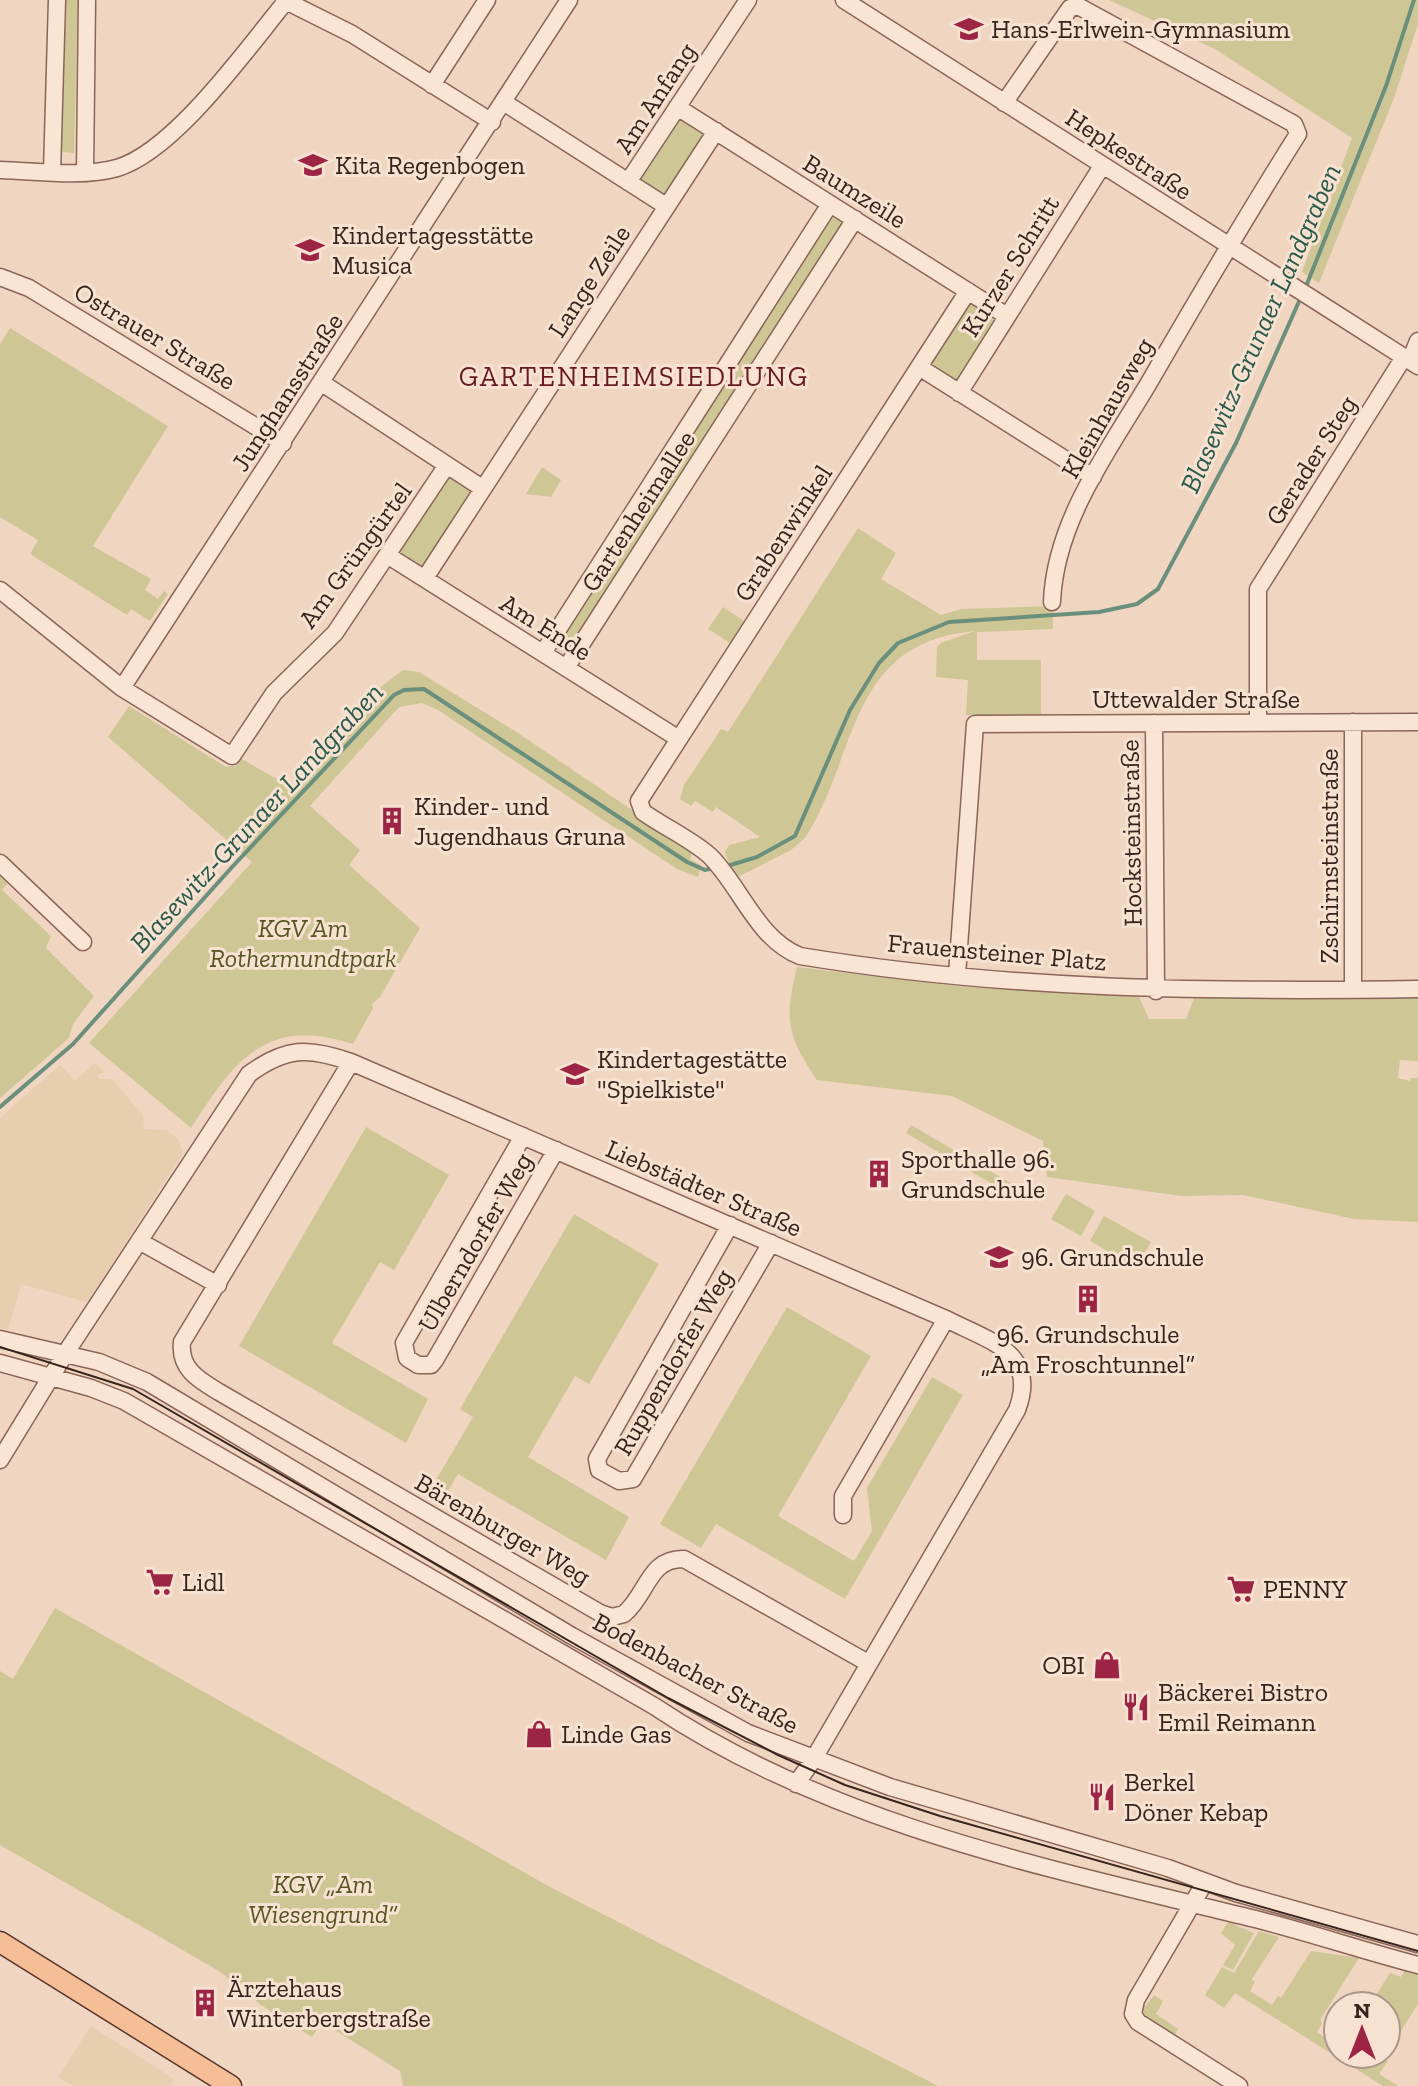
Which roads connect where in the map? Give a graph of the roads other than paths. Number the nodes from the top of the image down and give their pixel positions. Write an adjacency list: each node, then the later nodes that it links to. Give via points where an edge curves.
1 (57, 0): 16 (street)
2 (87, 0): 17 (street)
3 (286, 0): 8 (street); 17 (street, via 195,109 147,155 114,169)
4 (487, 0): 8 (street)
5 (569, 0): 9 (street, Junghansstraße)
6 (748, 0): 11 (street, Am Anfang)
7 (844, 0): 10 (street, Hepkestraße)
8 (432, 85): 12 (street)
9 (505, 103): 12 (street, Junghansstraße); 18 (street)
10 (1004, 103): 14 (street, Hepkestraße); 22 (street, via 1070,8 1078,6 1294,124 1298,134)
11 (677, 107): 13 (street, Baumzeile); 18 (street, Am Anfang)
12 (492, 122): 29 (street, Junghansstraße)
13 (716, 131): 19 (street, Baumzeile); 20 (street, Lange Zeile)
14 (1102, 166): 22 (street, Hepkestraße); 25 (street, Kurzer Schritt)
15 (0, 170): 16 (street)
16 (52, 172): 17 (street)
17 (85, 172)
18 (628, 182): 20 (street)
19 (830, 204): 21 (street, Baumzeile); 39 (street, Gartenheimallee)
20 (666, 206): 34 (street, Lange Zeile)
21 (855, 219): 24 (street, Baumzeile); 40 (street, Gartenheimallee)
22 (1228, 246): 27 (street, Hepkestraße); 33 (street, Kleinhausweg)
23 (0, 277): 31 (street, Ostrauer Straße, via 29,288)
24 (968, 291): 25 (street, Baumzeile); 28 (street, Grabenwinkel)
25 (1007, 316): 30 (street, Kurzer Schritt)
26 (1418, 341): 27 (street, Gerader Steg)
27 (1411, 362): 42 (street, Gerader Steg, via 1258,589)
28 (919, 367): 30 (street); 46 (street, Grabenwinkel)
29 (322, 383): 31 (street, Junghansstraße); 32 (street)
30 (959, 393): 33 (street)
31 (283, 443): 41 (street, Junghansstraße)
32 (447, 465): 34 (street); 35 (street, Am Grüngürtel)
33 (1093, 477): 38 (street, Kleinhausweg, via 1062,539)
34 (482, 488): 36 (street, Lange Zeile)
35 (387, 555): 36 (street, Am Ende); 41 (street, Am Grüngürtel, via 335,633 274,693 232,756)
36 (425, 578): 39 (street, Am Ende)
37 (0, 590): 41 (street)
38 (1052, 602)
39 (543, 653): 40 (street, Am Ende)
40 (566, 668): 46 (street, Am Ende)
41 (122, 688)
42 (1258, 722): 43 (street, Uttewalder Straße); 45 (street, Uttewalder Straße)
43 (1353, 722): 44 (street, Uttewalder Straße); 52 (street, Zschirnsteinstraße)
44 (1418, 722)
45 (1154, 723): 50 (street, Uttewalder Straße, via 975,724); 53 (street, Hocksteinstraße)
46 (679, 739): 47 (street, Grabenwinkel)
47 (639, 801): 50 (street, Frauensteiner Platz, via 643,812 710,856 765,928 796,955)
48 (0, 863): 49 (street)
49 (83, 942)
50 (957, 975): 53 (street, Frauensteiner Platz)
51 (1418, 989): 52 (street, Frauensteiner Platz)
52 (1353, 990): 53 (street, Frauensteiner Platz)
53 (1156, 991)
54 (351, 1062): 55 (street, Liebstädter Straße); 58 (street, Liebstädter Straße, via 315,1052 289,1053 249,1074); 60 (street, Bärenburger Weg)
55 (523, 1136): 56 (street, Liebstädter Straße); 56 (street, Ulberndorfer Weg, via 404,1343 407,1358 418,1365 435,1360)
56 (556, 1150): 57 (street, Liebstädter Straße)
57 (730, 1225): 59 (street, Liebstädter Straße); 59 (street, Ruppendorfer Weg, via 597,1459 599,1470 619,1481 633,1479)
58 (139, 1241): 60 (street); 63 (street, Liebstädter Straße)
59 (771, 1243): 61 (street, Liebstädter Straße)
60 (218, 1285): 68 (street, Bärenburger Weg, via 181,1350 189,1371 219,1392 600,1613 624,1614 656,1568 684,1559)
61 (946, 1319): 67 (street, via 843,1496); 68 (street, Liebstädter Straße, via 1000,1347 1017,1362 1025,1375 1025,1390)
62 (0, 1339): 63 (street, Bodenbacher Straße)
63 (65, 1354): 65 (street, Liebstädter Straße); 69 (street, Bodenbacher Straße, via 147,1382 689,1702)
64 (0, 1363): 65 (street, Bodenbacher Straße)
65 (51, 1376): 66 (street, Liebstädter Straße); 70 (street, Bodenbacher Straße, via 124,1401 719,1747)
66 (0, 1460)
67 (843, 1515)
68 (868, 1663): 69 (street, Liebstädter Straße)
69 (813, 1760): 70 (street, Liebstädter Straße); 71 (street, Bodenbacher Straße)
70 (796, 1784): 72 (street, Bodenbacher Straße, via 921,1829)
71 (1205, 1882): 72 (street); 74 (street, Bodenbacher Straße)
72 (1192, 1907): 75 (street, Bodenbacher Straße, via 1241,1915); 77 (street, via 1136,2000 1133,2014)
73 (1, 1944): 76 (main road)
74 (1418, 1944)
75 (1418, 1965)
76 (231, 2086)
77 (1239, 2086)

